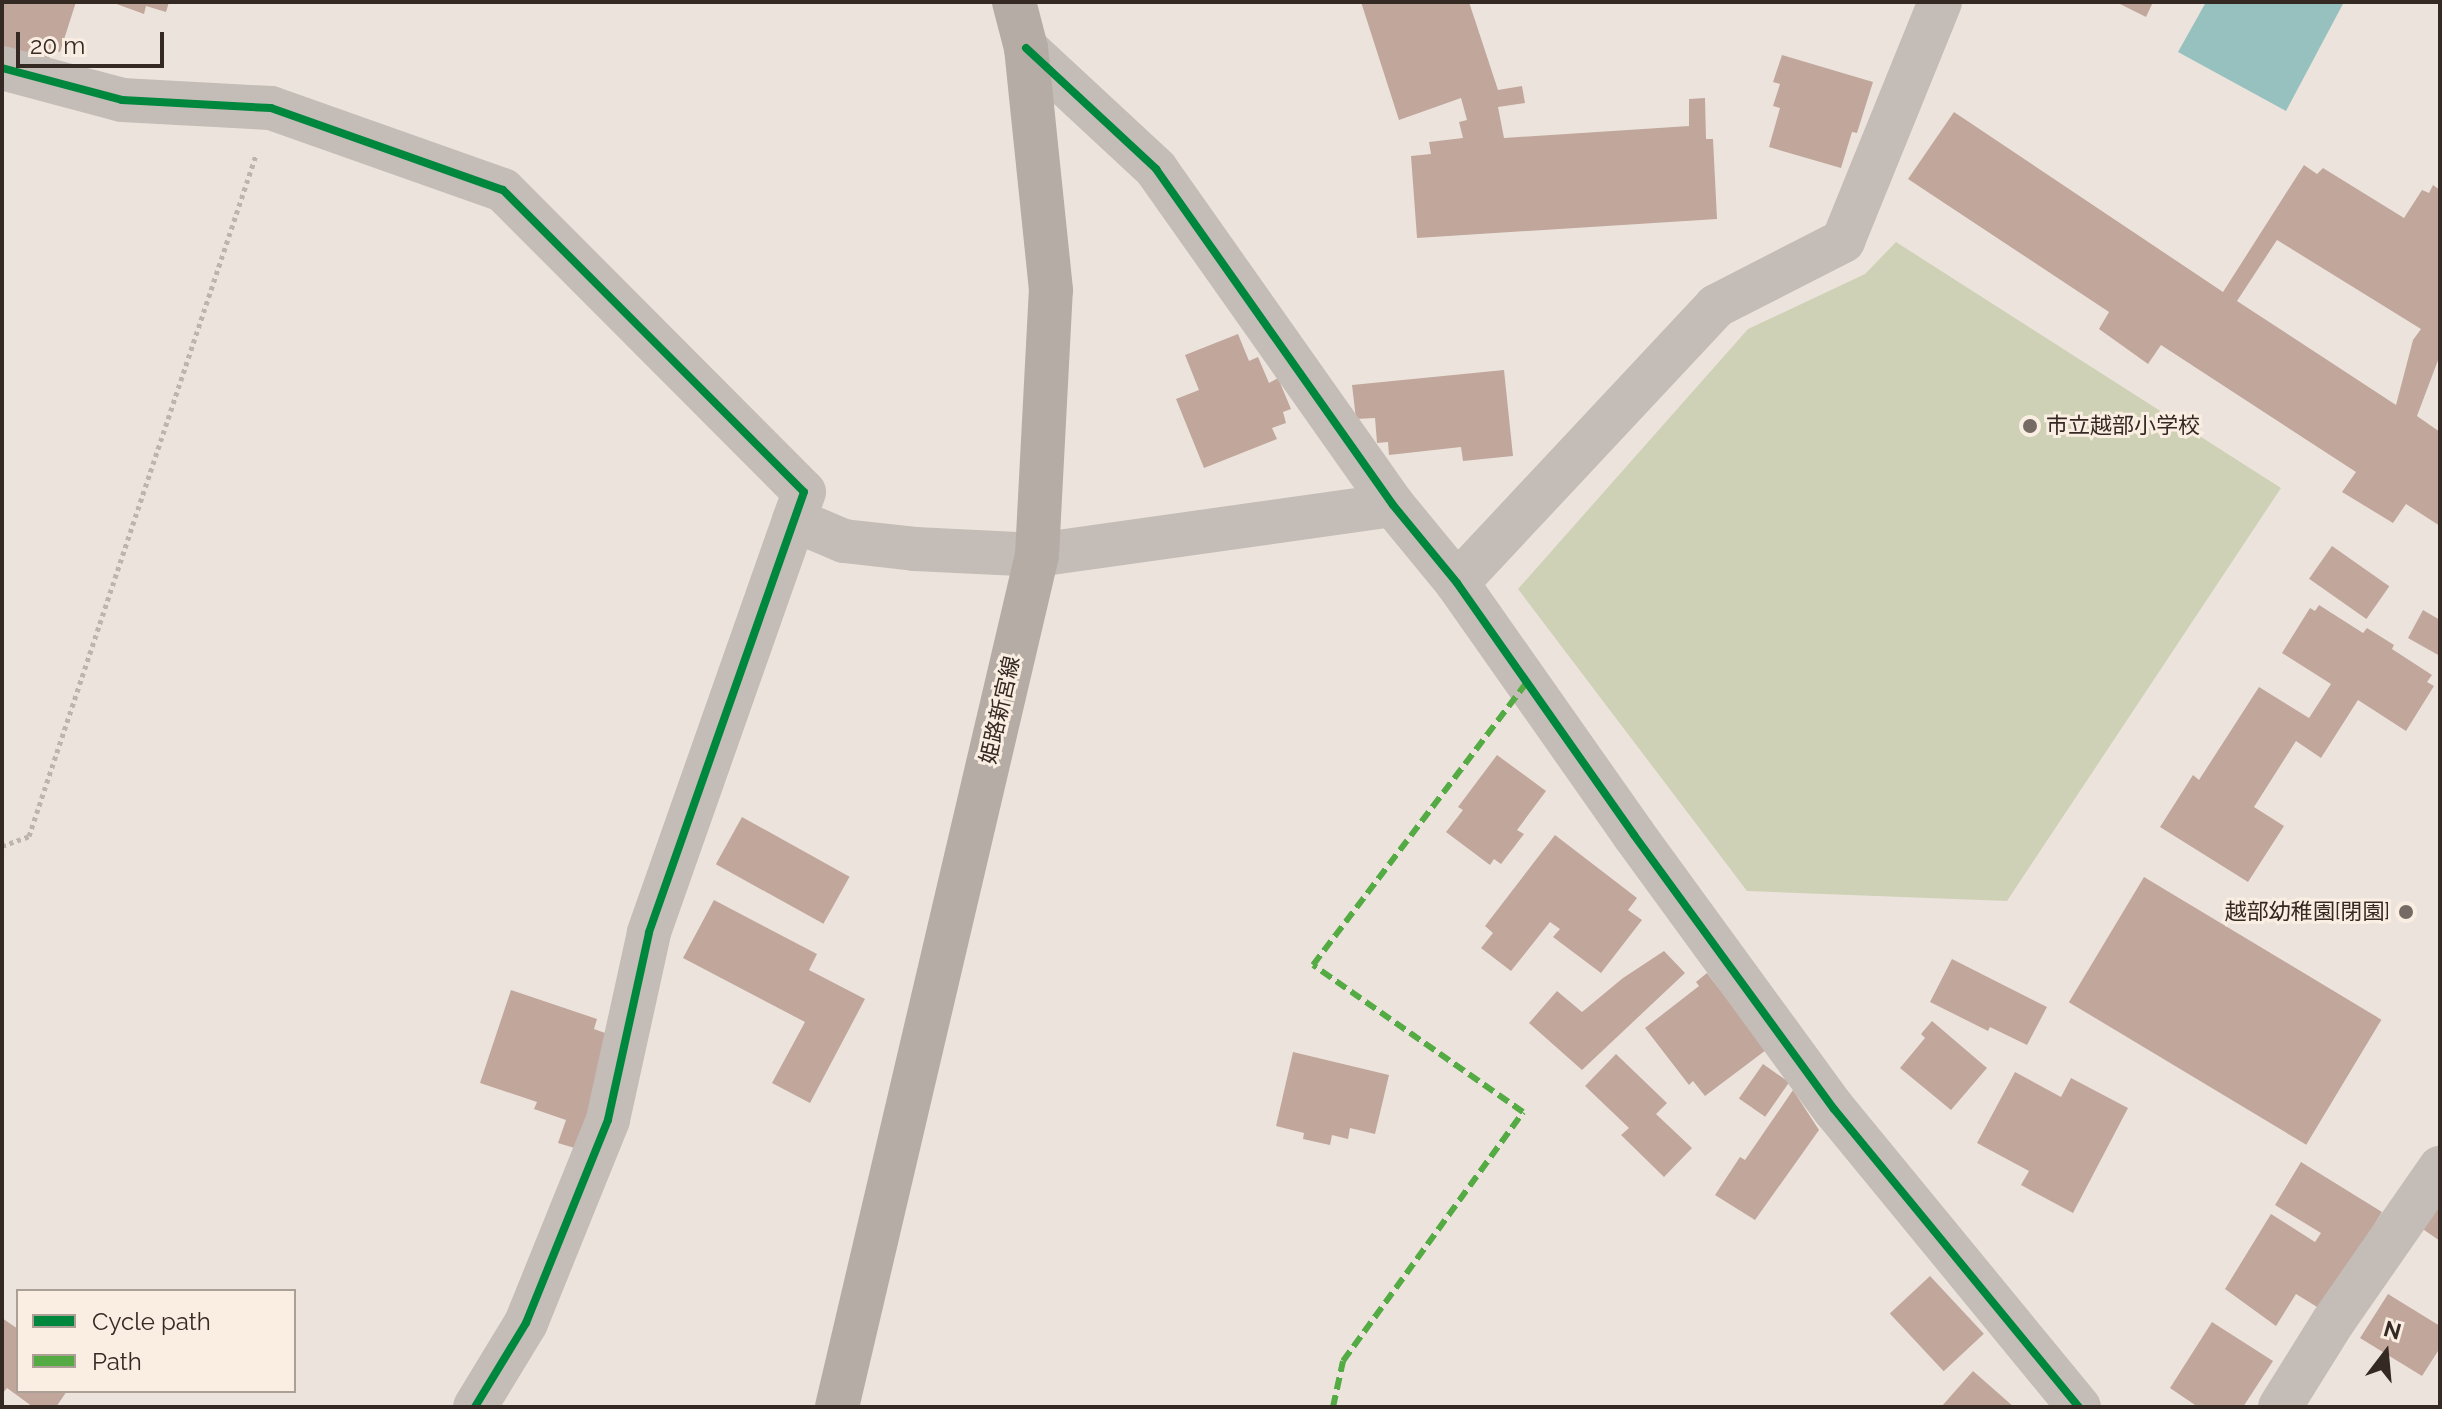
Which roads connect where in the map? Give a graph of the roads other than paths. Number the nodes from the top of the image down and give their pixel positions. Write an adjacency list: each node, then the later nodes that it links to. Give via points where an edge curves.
1 (1014, 2): 3 (main road, 姫路新宮線)
2 (1940, 2): 8 (street, via 1843,241 1716,306)
3 (1026, 48): 5 (street, via 1156,169); 7 (main road, 姫路新宮線, via 1051,290)
4 (2, 68): 6 (street, via 122,100 271,108 503,190 804,492)
5 (1393, 505): 7 (street); 8 (street)
6 (794, 520): 7 (street, via 844,541); 10 (street, via 649,933 608,1120 526,1323)
7 (1037, 555): 11 (main road, 姫路新宮線)
8 (1457, 583): 12 (street, via 1834,1109)
9 (2440, 1168): 13 (street)
10 (475, 1407)
11 (837, 1407)
12 (2079, 1407)
13 (2280, 1407)

